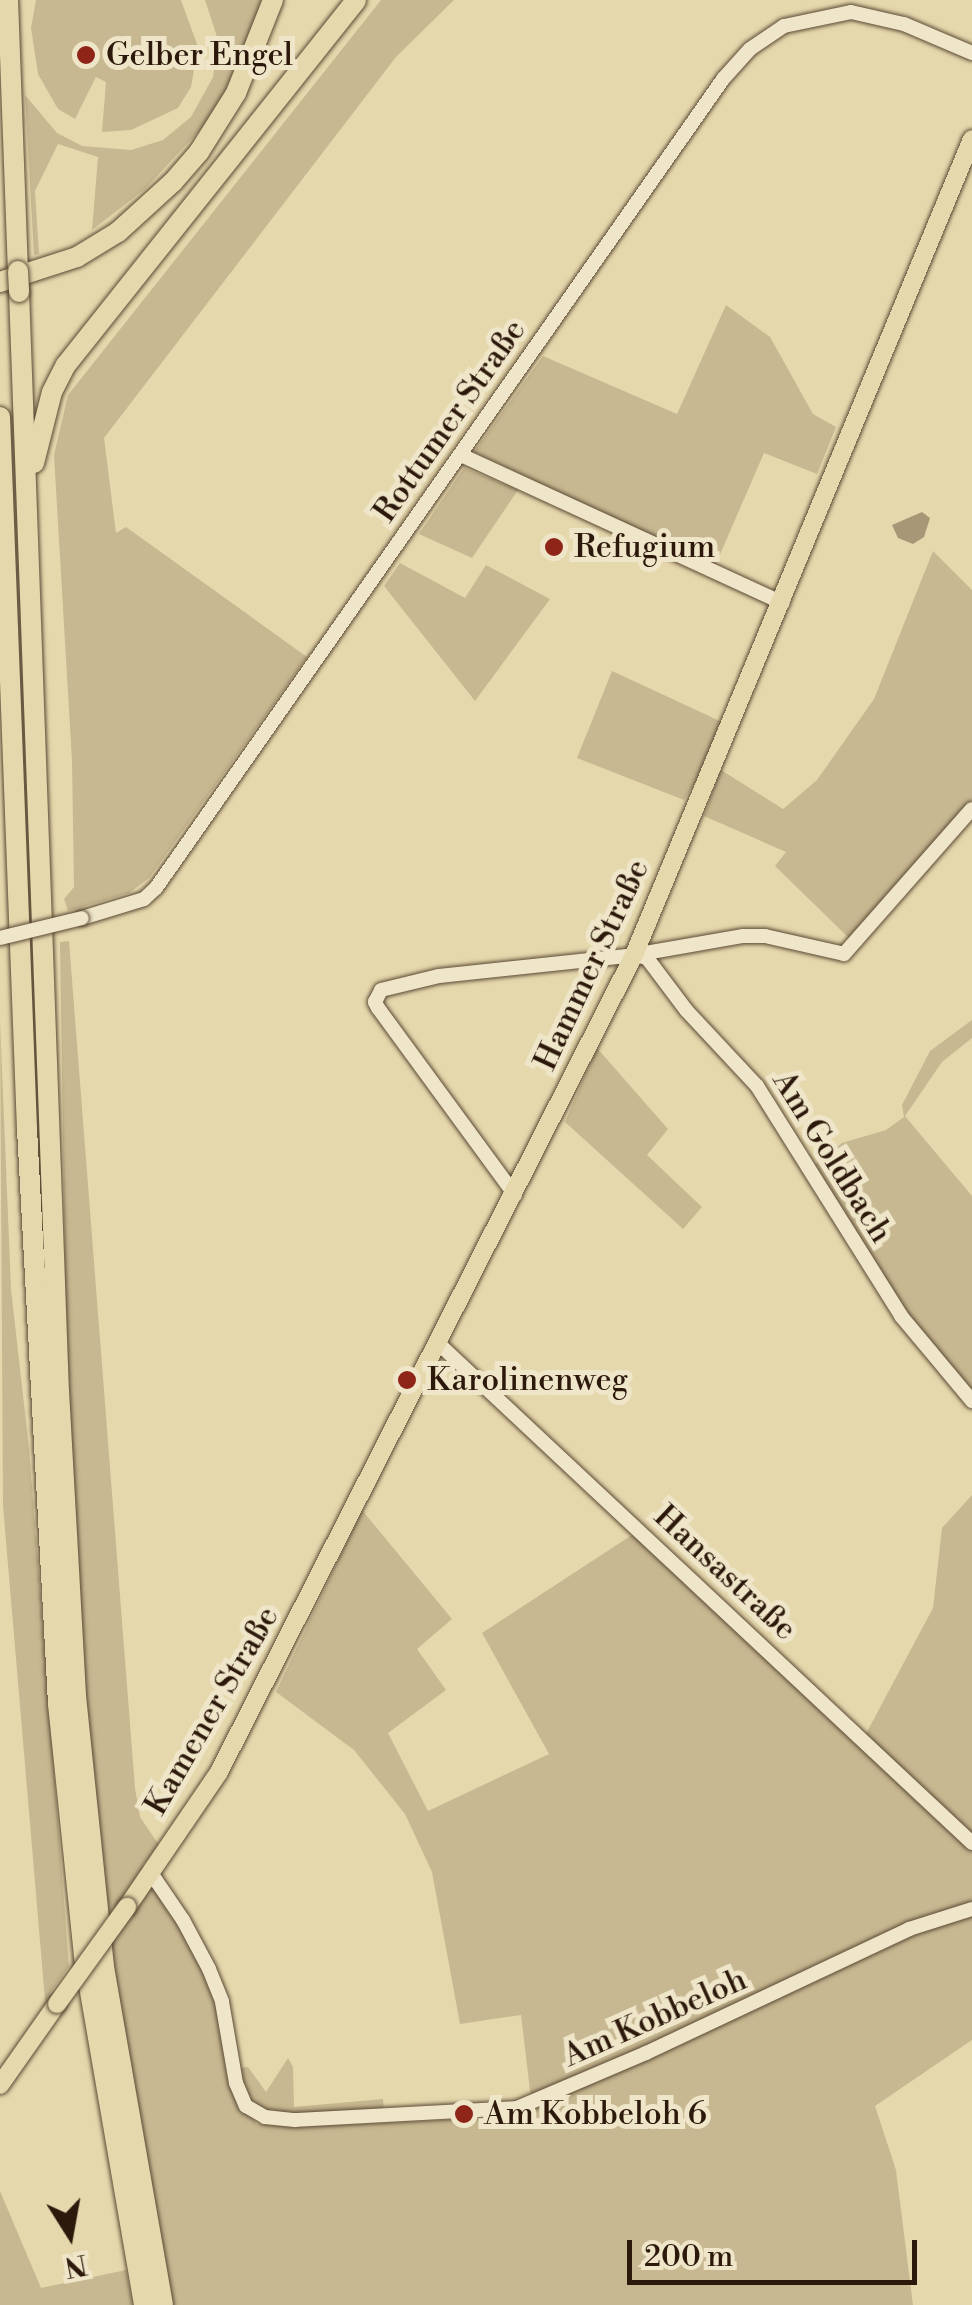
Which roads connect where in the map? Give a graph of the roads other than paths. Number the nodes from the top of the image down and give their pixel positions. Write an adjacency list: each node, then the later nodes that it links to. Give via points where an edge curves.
1 (8, 0): 6 (highway)
2 (273, 0): 6 (highway, via 236,93 173,182 118,232 77,258)
3 (356, 0): 9 (highway, via 66,364 43,422)
4 (972, 53): 8 (street, Rottumer Straße, via 904,24 851,12 784,26 750,49)
5 (972, 139): 10 (main road, Hammer Straße)
6 (12, 282): 9 (highway)
7 (0, 417): 13 (highway)
8 (461, 455): 10 (street); 14 (street, Rottumer Straße, bridge, via 156,888 82,918)
9 (27, 494): 24 (highway, via 76,1696 104,1967)
10 (783, 603): 15 (main road, Hammer Straße)
11 (0, 785): 13 (highway)
12 (972, 810): 15 (street, via 844,954 743,936)
13 (16, 886): 23 (highway, via 61,1742 84,1958)
14 (0, 938)
15 (634, 955): 16 (main road, Hammer Straße); 16 (street, via 439,976 376,995 378,1008); 18 (street, Am Goldbach, via 647,958 757,1086 901,1316)
16 (515, 1195): 17 (main road, Hammer Straße)
17 (439, 1344): 19 (street, Hansastraße); 20 (main road, Kamener Straße, via 219,1772)
18 (972, 1401)
19 (972, 1843)
20 (151, 1873): 21 (street, Am Kobbeloh, via 209,1969 246,2106 265,2118 296,2120 517,2108 893,1936); 22 (main road, Kamener Straße, bridge)
21 (972, 1909)
22 (0, 2085)
23 (144, 2305)
24 (163, 2305)

